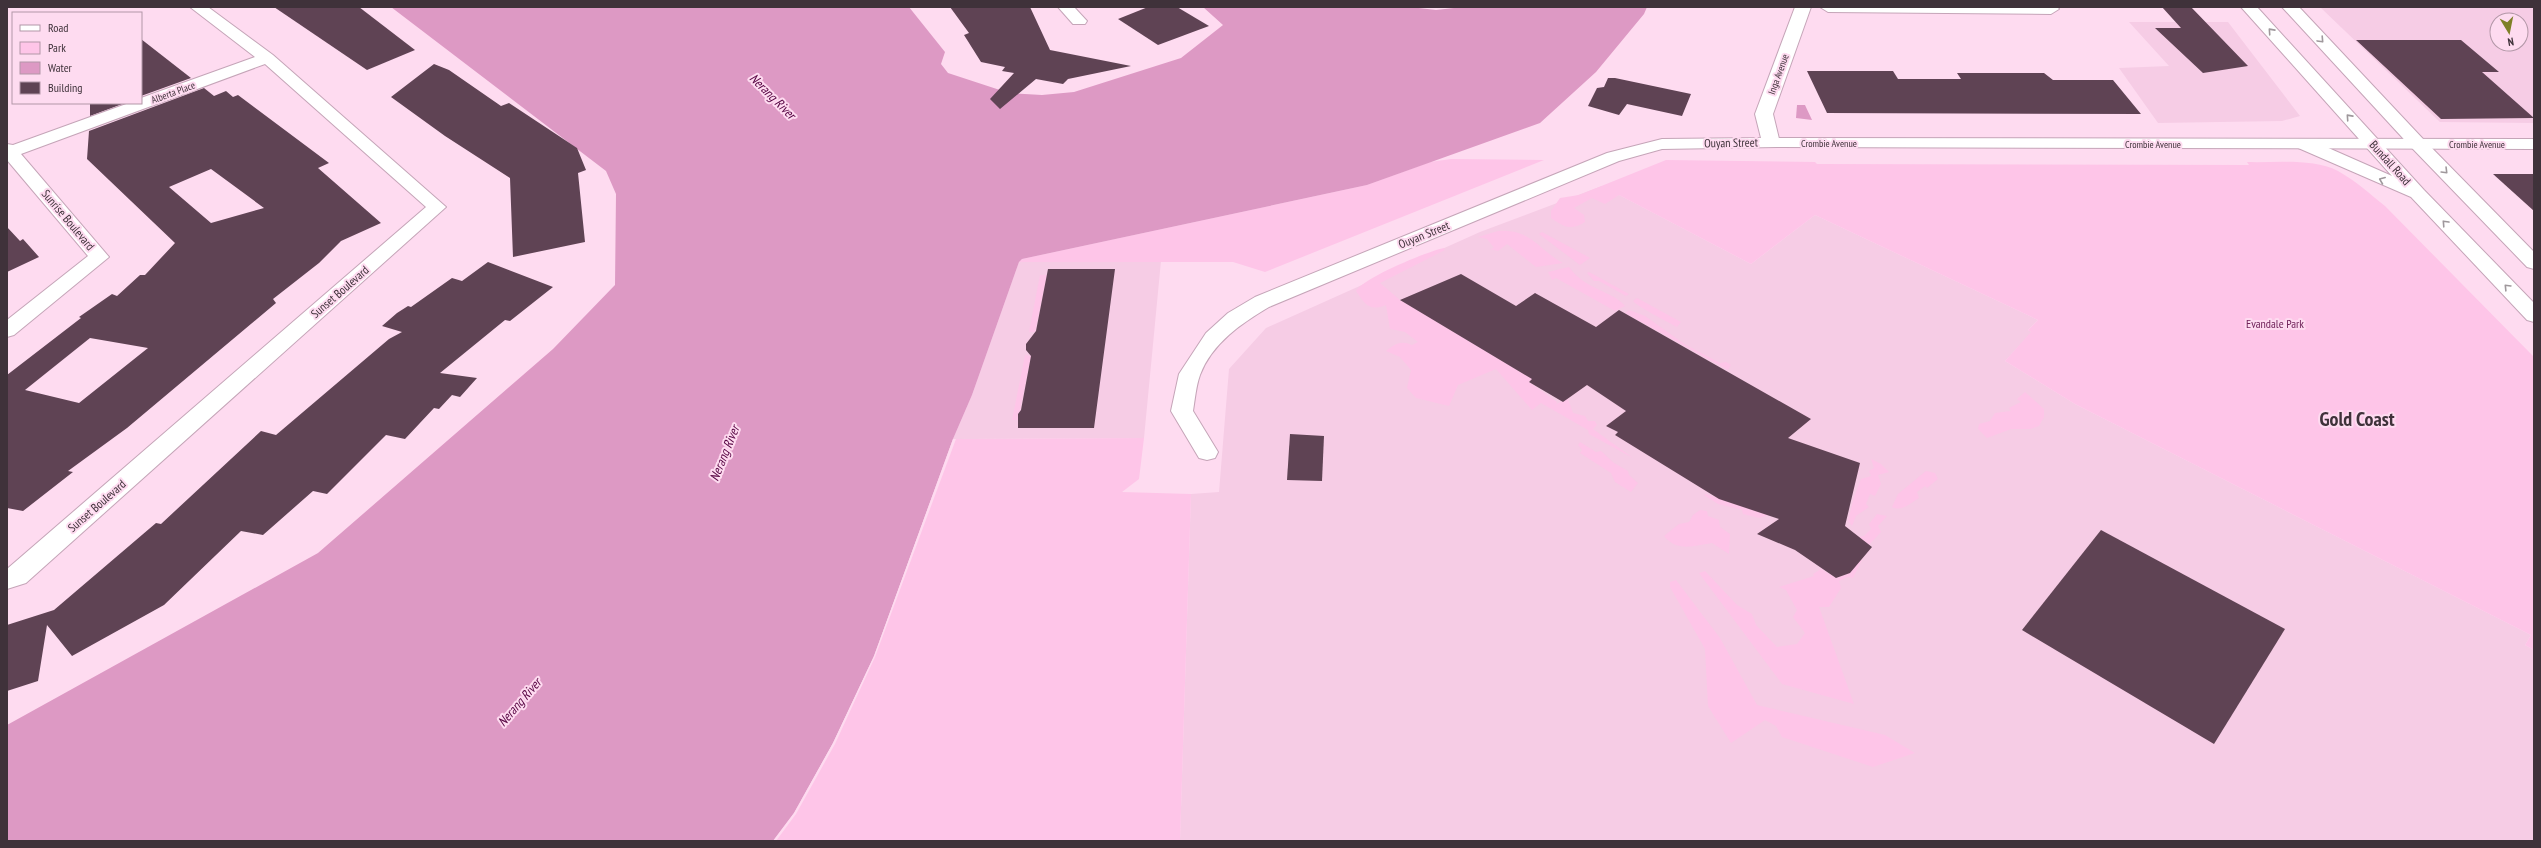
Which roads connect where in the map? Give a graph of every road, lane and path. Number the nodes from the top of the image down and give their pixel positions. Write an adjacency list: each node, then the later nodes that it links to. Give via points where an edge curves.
1 (198, 7): 10 (street, Sunset Boulevard)
2 (1066, 7): 9 (street)
3 (1802, 7): 13 (street, Inga Avenue, via 1764,114)
4 (1828, 7): 7 (street)
5 (2249, 7): 15 (street, Bundall Road, one-way to 5)
6 (2290, 7): 16 (street, one-way to 16)
7 (1904, 8): 8 (street)
8 (2051, 9)
9 (1079, 21)
10 (267, 58): 11 (street, Alberta Place); 24 (street, Sunset Boulevard, via 437,207 23,571)
11 (142, 103)
12 (138, 104): 18 (street, Alberta Place)
13 (1771, 142): 14 (street, Crombie Avenue); 23 (street, Ouyan Street, via 1662,144 1613,157 1262,302 1235,318 1213,338 1190,374 1182,411)
14 (2302, 143): 15 (street, Crombie Avenue); 19 (street, one-way to 14)
15 (2372, 143): 16 (street, Crombie Avenue); 19 (street, Bundall Road)
16 (2418, 144): 17 (street, Crombie Avenue); 20 (street, one-way to 20)
17 (2534, 144)
18 (9, 150): 22 (street, Sunrise Boulevard, via 99,257)
19 (2418, 194): 21 (street, Bundall Road, one-way to 19)
20 (2534, 263)
21 (2534, 315)
22 (7, 330)
23 (1207, 452)
24 (7, 580)

